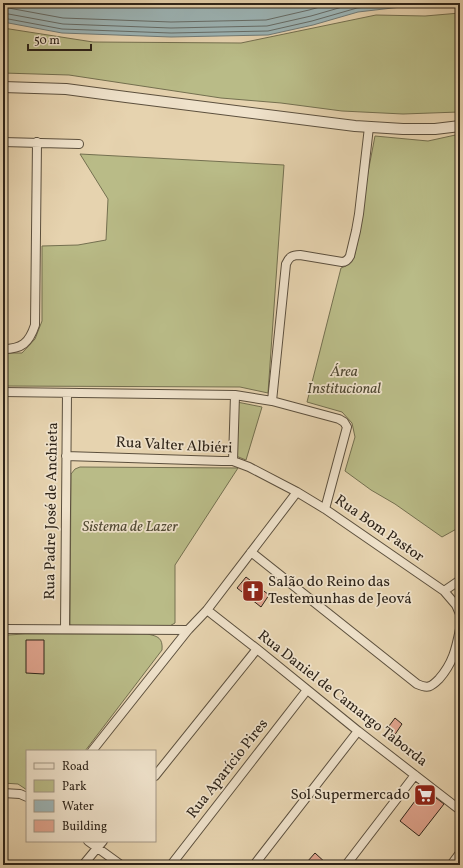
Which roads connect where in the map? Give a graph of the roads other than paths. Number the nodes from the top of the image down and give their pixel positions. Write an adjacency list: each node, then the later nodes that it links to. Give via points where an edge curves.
1 (3, 86): 3 (street, via 66,89)
2 (460, 126): 3 (street, via 435,129)
3 (369, 127): 11 (street, via 359,214 348,260 342,262 295,255 286,264)
4 (3, 142): 5 (street)
5 (37, 142): 6 (street); 7 (street, via 35,325 31,336 22,346)
6 (79, 144)
7 (3, 349)
8 (3, 392): 9 (street)
9 (67, 393): 10 (street); 12 (street, Rua Padre José de Anchieta)
10 (235, 395): 11 (street); 13 (street)
11 (272, 401): 15 (street, via 339,419 347,427)
12 (66, 456): 13 (street, Rua Valter Albiéri); 22 (street, Rua Padre José de Anchieta)
13 (233, 462): 14 (street, Rua Valter Albiéri, via 249,467)
14 (297, 492): 15 (street, Rua Bom Pastor); 16 (street)
15 (325, 509): 18 (street, Rua Bom Pastor)
16 (251, 552): 19 (street); 23 (street, via 423,687 433,684 451,663)
17 (460, 580): 18 (street)
18 (444, 591): 20 (street, Rua Bom Pastor)
19 (207, 610): 24 (street); 25 (street, Rua Daniel de Camargo Taborda)
20 (460, 614)
21 (3, 629): 22 (street)
22 (65, 629): 24 (street)
23 (460, 629)
24 (188, 630): 28 (street)
25 (257, 649): 26 (street, Rua Daniel de Camargo Taborda); 29 (street)
26 (307, 690): 27 (street, Rua Daniel de Camargo Taborda); 38 (street, Rua Aparício Pires)
27 (358, 732): 30 (street, Rua Daniel de Camargo Taborda); 39 (street)
28 (93, 750)
29 (156, 775)
30 (415, 775): 33 (street, Rua Daniel de Camargo Taborda); 40 (street)
31 (6, 793): 32 (street)
32 (26, 797)
33 (460, 810)
34 (100, 844): 36 (street); 37 (street)
35 (460, 853): 41 (street)
36 (83, 865)
37 (121, 865)
38 (171, 865)
39 (254, 865)
40 (346, 865)
41 (451, 865)

